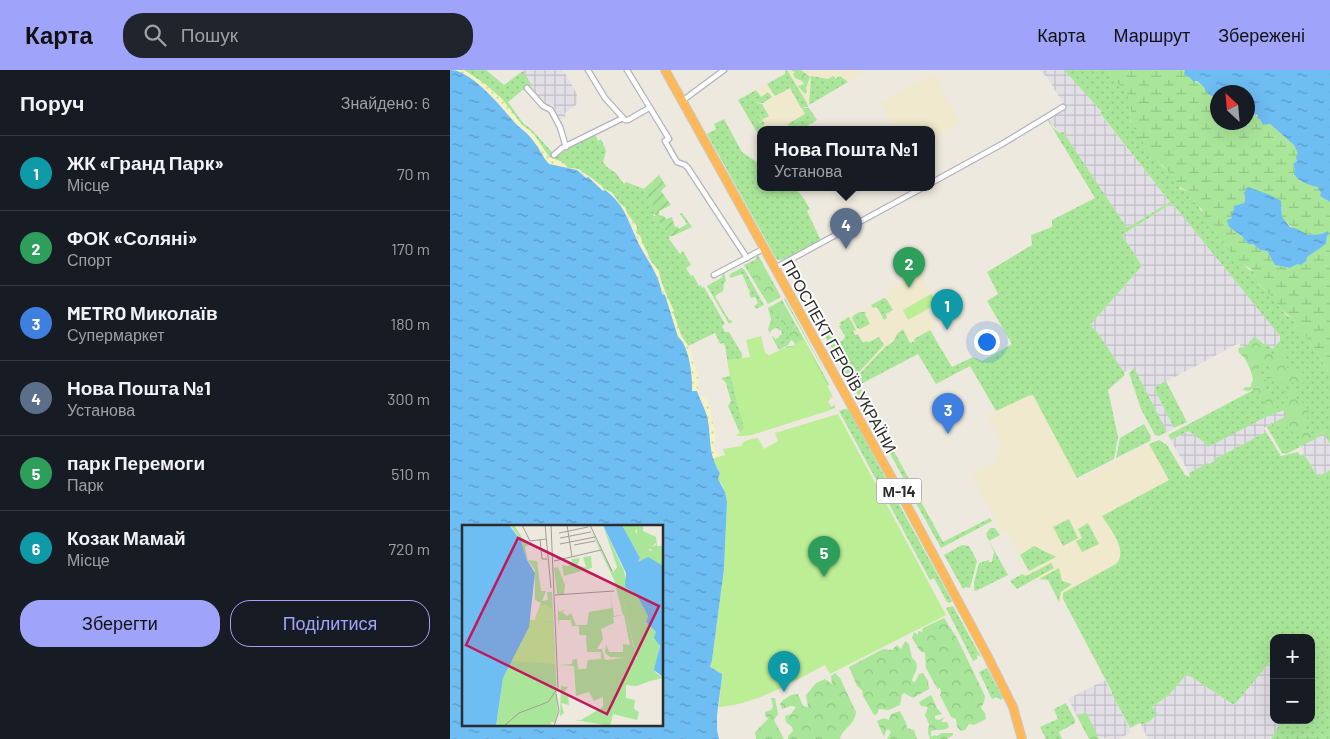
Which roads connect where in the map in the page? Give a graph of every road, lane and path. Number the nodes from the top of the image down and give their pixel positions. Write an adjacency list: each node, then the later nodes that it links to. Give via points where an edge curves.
1 (588, 70): 9 (street, via 605,98)
2 (628, 70): 8 (street)
3 (665, 70): 6 (highway, ПРОСПЕКТ ГЕРОЇВ УКРАЇНИ / М-14)
4 (724, 70): 6 (street)
5 (527, 88): 10 (street, via 551,110)
6 (682, 101): 14 (highway, ПРОСПЕКТ ГЕРОЇВ УКРАЇНИ / М-14)
7 (1063, 107): 12 (street)
8 (650, 108): 9 (street, via 628,120); 15 (street, via 669,139 665,141 677,162 688,168)
9 (623, 118): 10 (street)
10 (566, 147): 11 (street)
11 (554, 156)
12 (935, 181)
13 (916, 191): 16 (street)
14 (764, 248): 15 (street); 16 (highway, ПРОСПЕКТ ГЕРОЇВ УКРАЇНИ / М-14)
15 (747, 258): 17 (street)
16 (775, 268): 18 (highway, ПРОСПЕКТ ГЕРОЇВ УКРАЇНИ / М-14, via 989,659 1013,706)
17 (714, 275)
18 (1022, 739)

